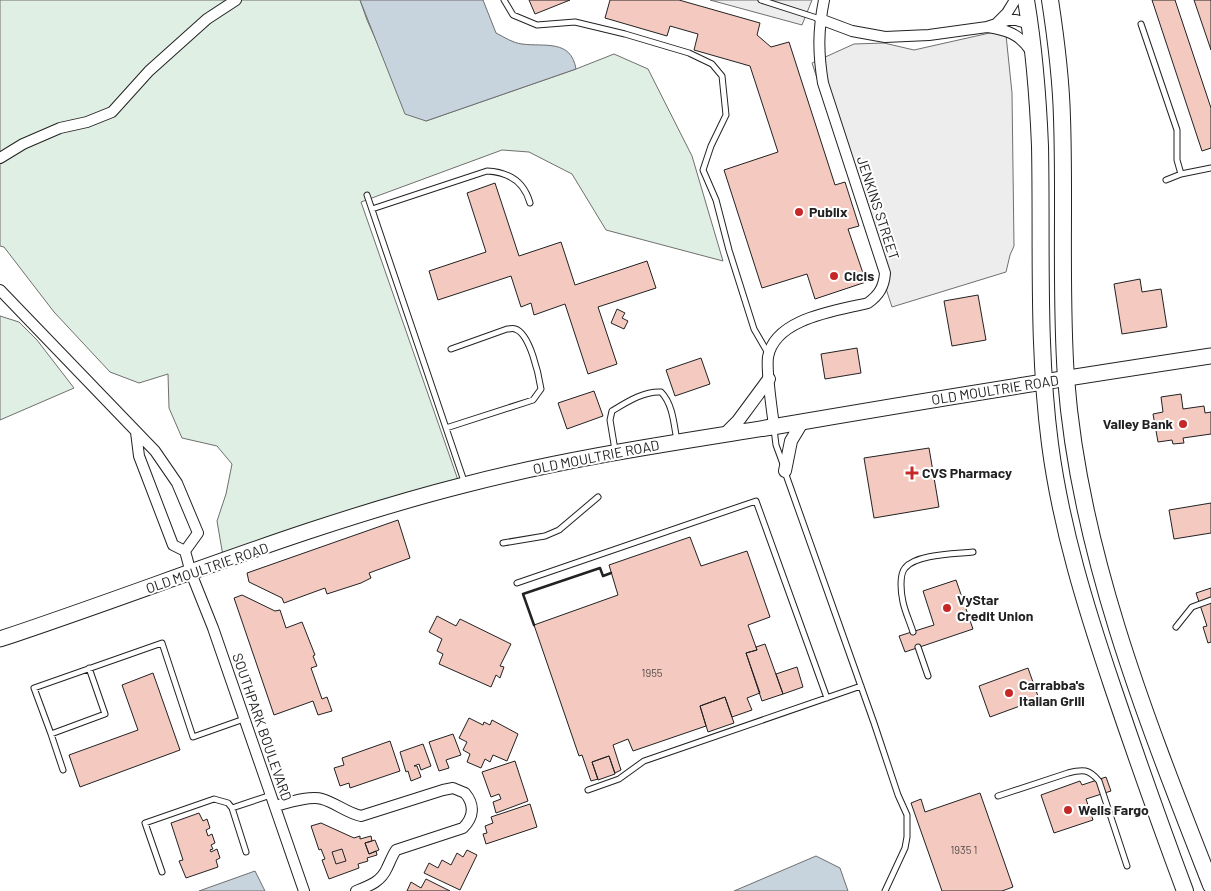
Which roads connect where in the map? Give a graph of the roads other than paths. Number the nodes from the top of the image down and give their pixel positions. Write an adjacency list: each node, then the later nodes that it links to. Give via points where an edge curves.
1 (236, 0): 14 (street, via 207,18 149,71 112,112 60,128)
2 (504, 0): 23 (lane, via 513,15 537,25 575,22 625,34 689,53 712,64 722,76 726,115 703,170 716,200 754,329)
3 (761, 0): 8 (lane)
4 (824, 0): 8 (street)
5 (1015, 0): 11 (street, via 1007,13)
6 (1026, 0): 9 (main road)
7 (1050, 0): 13 (main road)
8 (820, 19): 11 (street, via 885,38); 23 (street, JENKINS STREET, via 819,59 823,83 885,273 884,282 876,297 868,303 788,327)
9 (1030, 24): 11 (street, via 1016,20); 12 (main road); 13 (main road, via 1045,41)
10 (1141, 24): 16 (lane, via 1177,130 1177,160)
11 (992, 25): 12 (street, via 1015,34)
12 (1034, 56): 27 (main road, via 1040,147)
13 (1060, 76): 25 (main road)
14 (0, 158)
15 (1211, 168): 16 (lane)
16 (1181, 174): 17 (lane)
17 (1166, 180)
18 (367, 194): 20 (lane)
19 (530, 202): 20 (lane, via 515,178 499,171 487,171)
20 (372, 209): 30 (lane)
21 (0, 290): 31 (street)
22 (451, 350): 30 (lane, via 507,329 516,329 528,344 541,389 533,400)
23 (769, 355): 26 (street)
24 (1211, 356): 25 (main road, OLD MOULTRIE ROAD)
25 (1066, 378): 27 (main road, OLD MOULTRIE ROAD); 47 (main road, via 1085,510)
26 (769, 379): 29 (street); 32 (street)
27 (1043, 382): 28 (main road, OLD MOULTRIE ROAD); 49 (main road, via 1059,501 1079,584)
28 (803, 421): 29 (main road, OLD MOULTRIE ROAD); 35 (street, via 791,441)
29 (774, 426): 32 (main road, OLD MOULTRIE ROAD); 35 (lane, via 776,445)
30 (446, 428): 36 (lane)
31 (136, 432): 39 (street, via 138,456 173,545); 39 (street, via 155,451 177,483 198,533)
32 (725, 434): 33 (main road, OLD MOULTRIE ROAD)
33 (677, 441): 34 (main road, OLD MOULTRIE ROAD); 34 (lane, via 666,397 661,392 653,392 612,411 610,420)
34 (615, 453): 36 (main road, OLD MOULTRIE ROAD)
35 (785, 471): 52 (lane)
36 (466, 484): 41 (main road, OLD MOULTRIE ROAD, via 399,503)
37 (598, 497): 38 (lane, via 559,530 545,536)
38 (503, 543)
39 (185, 551): 41 (street, SOUTHPARK BOULEVARD)
40 (973, 552): 45 (lane, via 925,558 903,569 903,602)
41 (191, 573): 46 (main road, OLD MOULTRIE ROAD); 54 (street, SOUTHPARK BOULEVARD)
42 (517, 583): 53 (lane, via 756,501)
43 (1211, 600): 44 (lane, via 1192,606)
44 (1176, 627)
45 (913, 632)
46 (0, 639)
47 (1123, 644): 49 (main road); 62 (main road)
48 (918, 647): 51 (lane)
49 (1100, 651): 66 (main road)
50 (89, 668): 54 (lane, via 162,643 193,737); 55 (lane, via 105,714); 55 (lane, via 34,688)
51 (928, 676)
52 (861, 686): 53 (lane); 71 (lane, via 907,821 905,848)
53 (827, 698): 57 (lane, via 644,761 619,779)
54 (244, 719): 58 (street, SOUTHPARK BOULEVARD)
55 (51, 734): 56 (lane)
56 (64, 770)
57 (588, 790)
58 (271, 795): 60 (street, SOUTHPARK BOULEVARD); 61 (lane)
59 (998, 796): 64 (lane, via 1073,772 1093,773 1099,781)
60 (275, 806): 69 (street, SOUTHPARK BOULEVARD); 70 (street, via 320,798 361,816 443,790 453,788 465,793 472,812 463,828 396,850 385,874)
61 (232, 808): 63 (lane); 67 (lane, via 228,803 214,799 145,823)
62 (1196, 848): 65 (main road); 68 (main road)
63 (246, 852)
64 (1127, 866)
65 (1211, 866)
66 (1176, 867): 72 (main road); 73 (main road)
67 (162, 872)
68 (1211, 885)
69 (304, 891)
70 (356, 891)
71 (885, 891)
72 (1172, 891)
73 (1184, 891)

